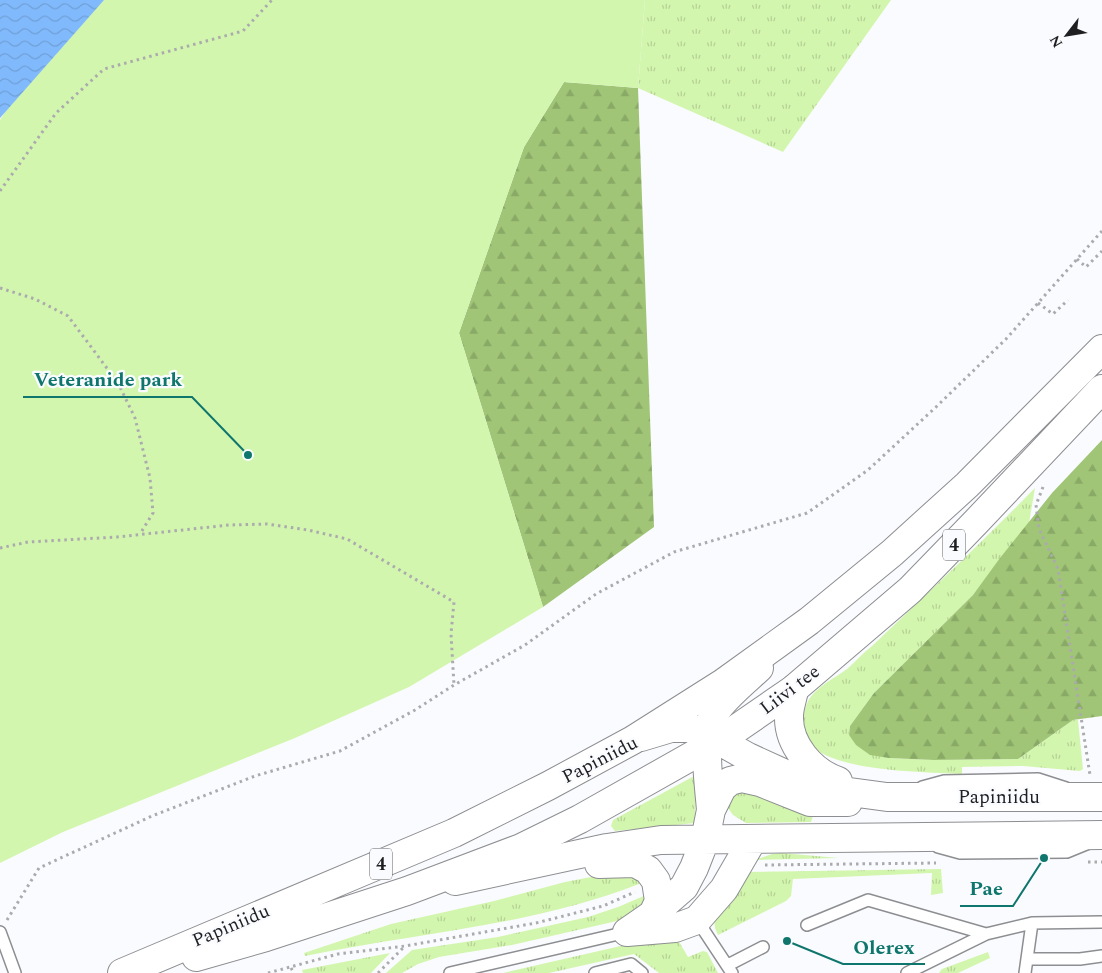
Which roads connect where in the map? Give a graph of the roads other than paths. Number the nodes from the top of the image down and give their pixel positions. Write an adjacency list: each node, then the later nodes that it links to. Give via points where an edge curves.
1 (1102, 349): 3 (main road, 4, via 967,485 892,553)
2 (1102, 389): 4 (main road, Liivi tee / 4, via 910,590)
3 (809, 621): 5 (main road, 4, via 723,683); 6 (main road, via 713,715)
4 (794, 689): 6 (main road, Liivi tee / 4); 8 (main road, via 790,729 808,762 826,777)
5 (632, 740): 6 (main road, Papiniidu, via 672,728 689,728); 29 (main road, Papiniidu / 4, via 454,833)
6 (712, 740): 8 (main road, Papiniidu, via 783,773 835,790); 9 (main road); 14 (main road, Liivi tee / 4, via 580,819 521,848)
7 (1095, 790): 8 (main road, Papiniidu)
8 (887, 797): 9 (main road, via 839,803 810,802 742,778 722,788)
9 (711, 810): 12 (main road)
10 (1102, 836): 11 (main road, Papiniidu)
11 (753, 839): 12 (main road, Papiniidu); 16 (main road, via 724,889)
12 (705, 840): 13 (main road, Papiniidu, via 661,840); 15 (main road, via 684,887)
13 (533, 865): 14 (main road, Papiniidu); 15 (main road, via 635,863 648,870 656,881 659,901)
14 (407, 891): 30 (main road, Papiniidu / 4, via 266,937)
15 (653, 914): 21 (main road)
16 (697, 920): 21 (main road, via 675,928); 27 (lane)
17 (1102, 922): 18 (lane)
18 (1032, 923): 22 (lane); 25 (lane)
19 (807, 925): 22 (lane, via 868,900)
20 (0, 932): 28 (lane)
21 (626, 932): 31 (lane)
22 (986, 934): 26 (lane)
23 (763, 947): 27 (lane)
24 (1102, 956): 25 (lane)
25 (1027, 959): 35 (lane)
26 (925, 968): 34 (lane)
27 (730, 969)
28 (15, 973)
29 (122, 973)
30 (140, 973)
31 (450, 973)
32 (595, 973): 33 (lane, via 631,964)
33 (642, 973)
34 (907, 973)
35 (1025, 973)

